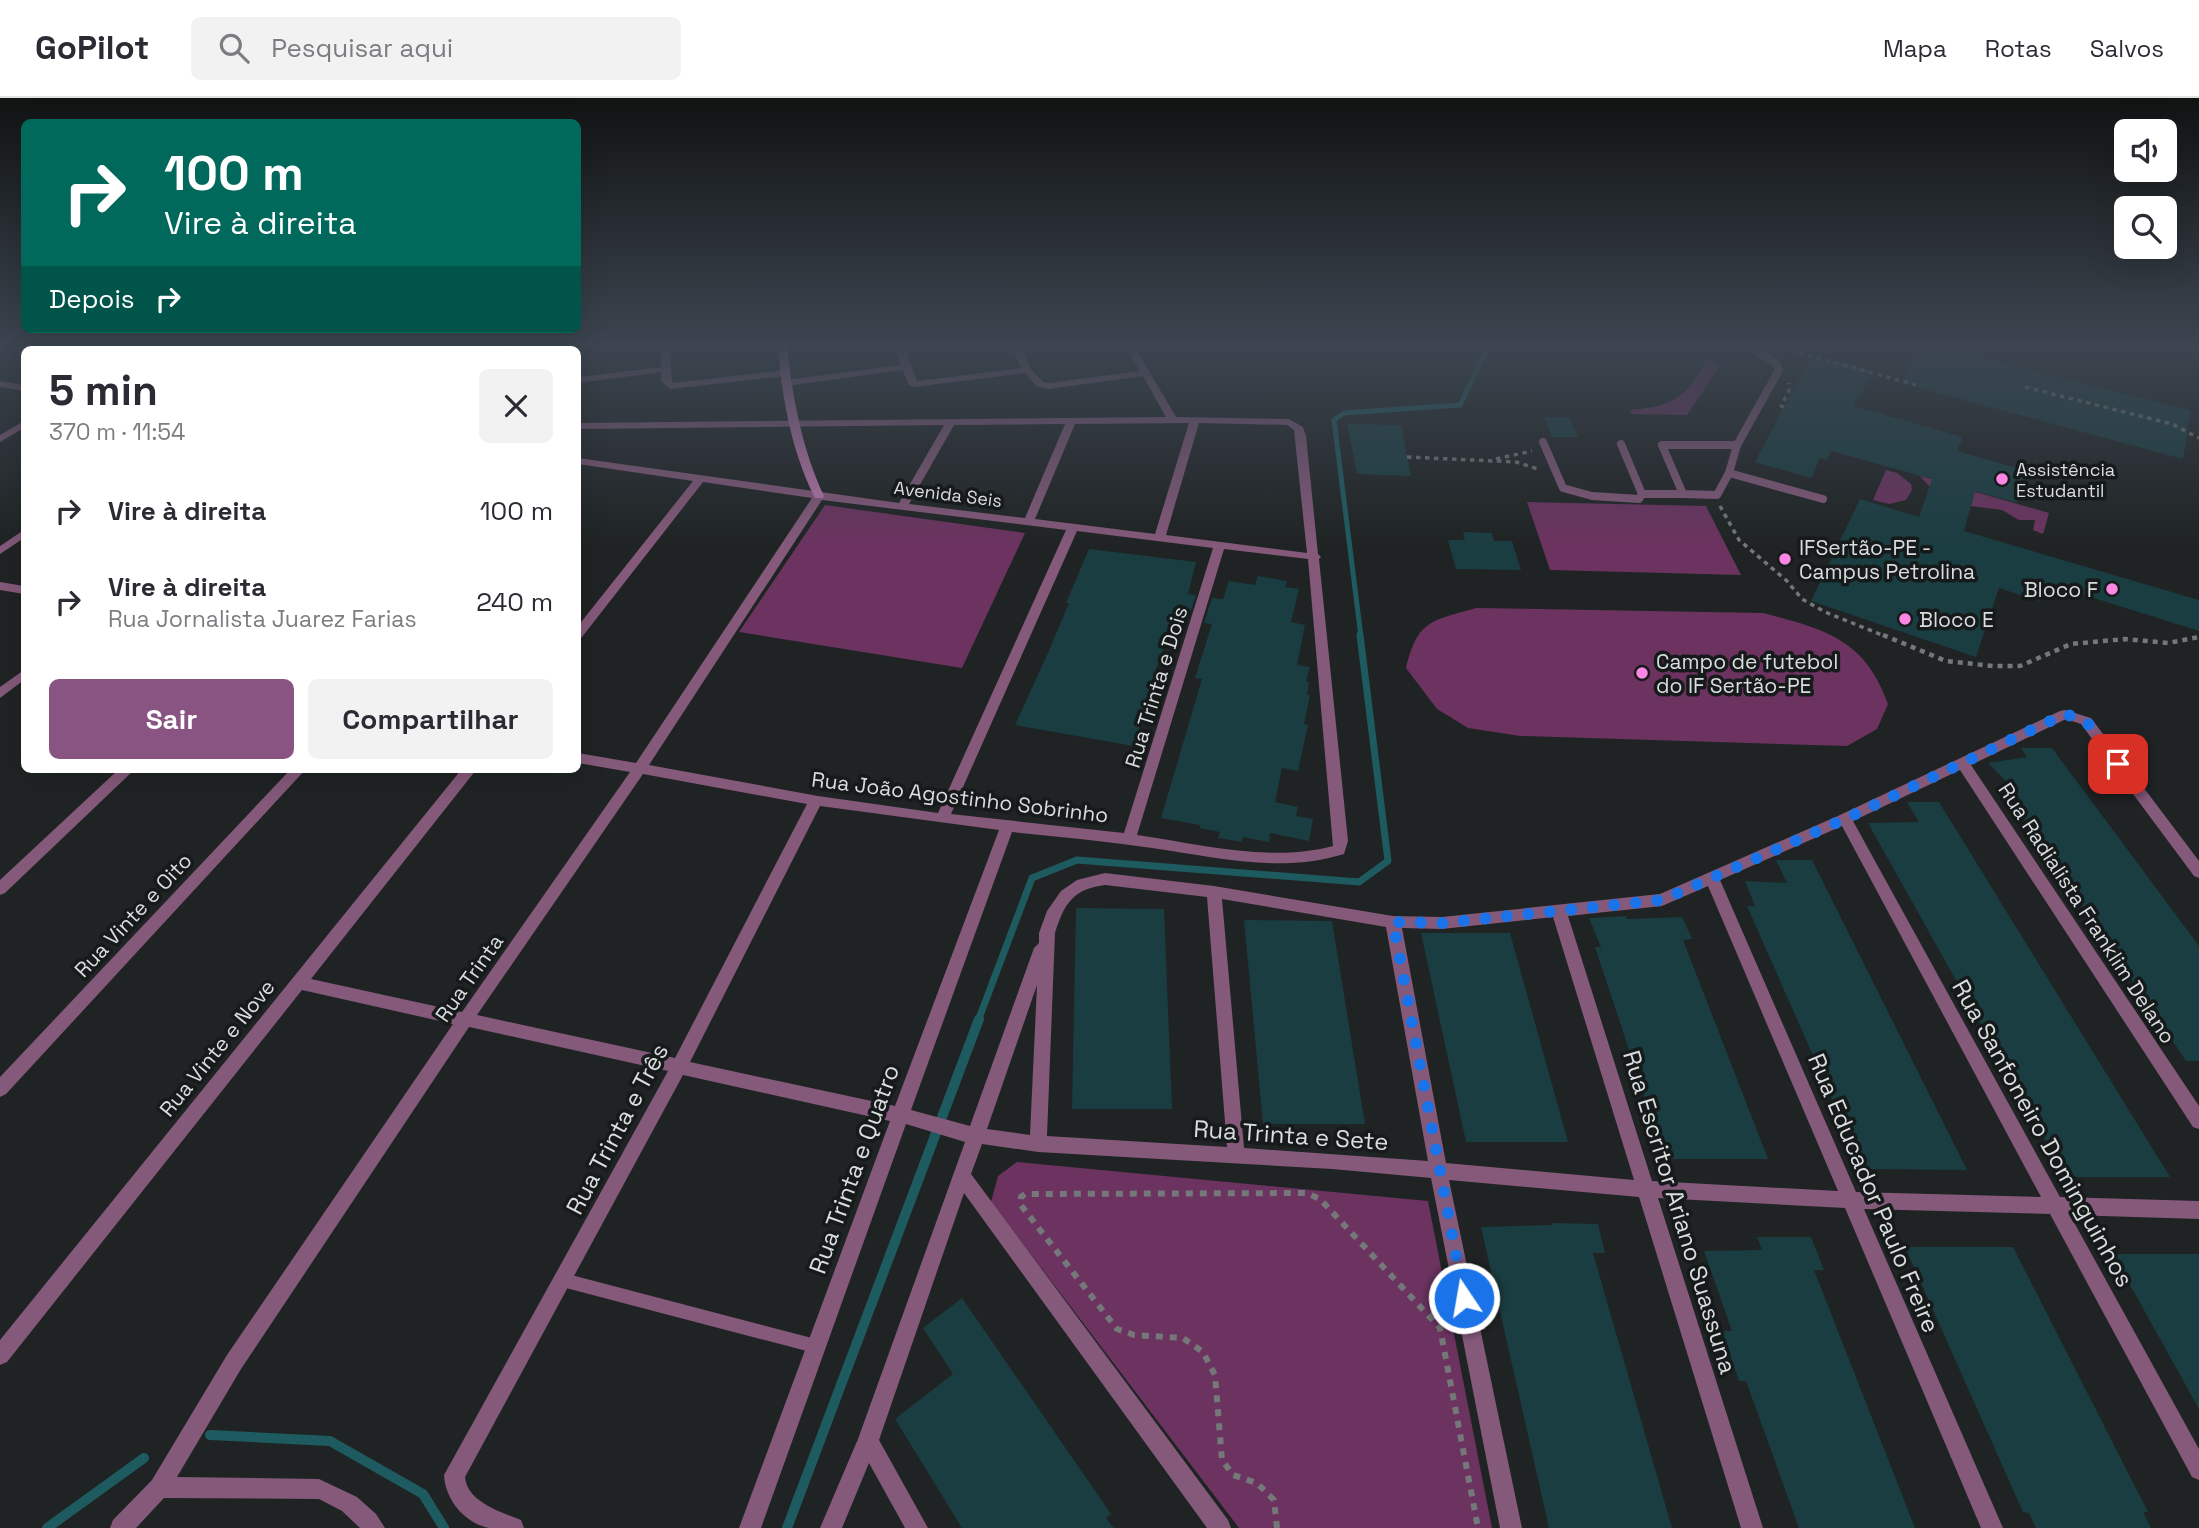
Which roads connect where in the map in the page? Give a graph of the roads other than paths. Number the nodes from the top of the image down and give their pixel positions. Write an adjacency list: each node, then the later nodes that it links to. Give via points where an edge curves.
1 (792, 414): 7 (street)
2 (1169, 414): 4 (street)
3 (1755, 414): 14 (lane)
4 (1172, 420): 5 (street); 6 (street)
5 (1195, 420): 26 (street); 29 (street, via 1289,422 1299,429)
6 (1071, 421): 8 (street); 23 (street)
7 (794, 422): 8 (street); 10 (street); 20 (street, via 809,478)
8 (951, 422): 22 (street)
9 (21, 426): 11 (street)
10 (581, 426)
11 (0, 439)
12 (1543, 442): 18 (lane, via 1563,488 1592,496 1639,499)
13 (1621, 444): 18 (lane)
14 (1737, 445): 16 (lane); 19 (lane, via 1662,445)
15 (581, 463): 17 (street, Avenida Seis)
16 (1729, 473): 19 (lane, via 1717,495); 21 (lane)
17 (701, 478): 20 (street, Avenida Seis); 32 (street)
18 (1642, 494): 19 (lane)
19 (1683, 494)
20 (819, 496): 22 (street, Avenida Seis); 37 (street, Rua Trinta)
21 (1823, 499)
22 (903, 505): 23 (street, Avenida Seis)
23 (1028, 522): 24 (street, Avenida Seis)
24 (1073, 527): 26 (street, Avenida Seis); 42 (street)
25 (21, 535): 28 (street)
26 (1160, 537): 27 (street, Avenida Seis)
27 (1219, 546): 29 (street, Avenida Seis); 45 (street, Rua Trinta e Dois)
28 (0, 551)
29 (1315, 557): 45 (street, Rua João Agostinho Sobrinho, via 1342,831 1339,850 1314,857 1267,858)
30 (0, 586): 31 (street)
31 (21, 590)
32 (581, 630)
33 (21, 676): 34 (street)
34 (0, 694)
35 (581, 758): 37 (street, Rua João Agostinho Sobrinho)
36 (1963, 764): 43 (street); 46 (street, via 2065,714 2076,715 2086,721); 58 (street, Rua Radialista Franklim Delano)
37 (640, 768): 41 (street, Rua João Agostinho Sobrinho); 54 (street, Rua Trinta)
38 (124, 773): 48 (street)
39 (295, 773): 56 (street, Rua Vinte e Oito)
40 (467, 773): 53 (street, Rua Vinte e Nove)
41 (816, 801): 42 (street, Rua João Agostinho Sobrinho); 55 (street, Rua Trinta e Três)
42 (942, 819): 44 (street, Rua João Agostinho Sobrinho)
43 (1845, 819): 47 (street); 66 (street, Rua Sanfoneiro Dominguinhos)
44 (1007, 827): 45 (street, Rua João Agostinho Sobrinho); 57 (street, Rua Trinta e Quatro)
45 (1129, 839)
46 (2199, 872)
47 (1712, 878): 50 (street, via 1662,900); 65 (street, Rua Educador Paulo Freire)
48 (0, 889)
49 (1214, 892): 51 (street); 52 (street, via 1089,880 1057,904); 61 (street)
50 (1559, 911): 51 (street, via 1442,923); 64 (street, Rua Escritor Ariano Suassuna)
51 (1393, 922): 62 (street)
52 (1047, 933): 59 (street); 60 (street)
53 (298, 983): 54 (street); 70 (street, Rua Vinte e Nove)
54 (465, 1020): 55 (street); 73 (street, Rua Trinta, via 227,1372)
55 (679, 1067): 57 (street); 68 (street, Rua Trinta e Três)
56 (0, 1089)
57 (900, 1115): 59 (street, Rua Trinta e Sete); 69 (street, Rua Trinta e Quatro)
58 (2199, 1121)
59 (969, 1134): 60 (street, Rua Trinta e Sete); 63 (street)
60 (1038, 1144): 61 (street, Rua Trinta e Sete)
61 (1236, 1155): 62 (street, Rua Trinta e Sete)
62 (1438, 1170): 64 (street, Rua Trinta e Sete); 81 (street)
63 (962, 1177): 71 (street); 80 (street)
64 (1645, 1189): 65 (street, Rua Trinta e Sete); 82 (street, Rua Escritor Ariano Suassuna)
65 (1849, 1200): 66 (street, Rua Trinta e Sete); 83 (street, Rua Educador Paulo Freire)
66 (2055, 1206): 67 (street, Rua Trinta e Sete); 72 (street, Rua Sanfoneiro Dominguinhos)
67 (2199, 1210)
68 (563, 1280): 69 (lane); 76 (street, Rua Trinta e Três, via 454,1475 460,1497 478,1512)
69 (815, 1346): 77 (street, Rua Trinta e Quatro)
70 (0, 1356)
71 (868, 1441): 78 (street); 79 (street)
72 (2199, 1470)
73 (159, 1486): 74 (street, via 319,1489 337,1494); 75 (street, Rua Trinta)
74 (371, 1526)
75 (121, 1528)
76 (513, 1528)
77 (750, 1528)
78 (831, 1528)
79 (917, 1528)
80 (1220, 1528)
81 (1511, 1528)
82 (1752, 1528)
83 (1992, 1528)

